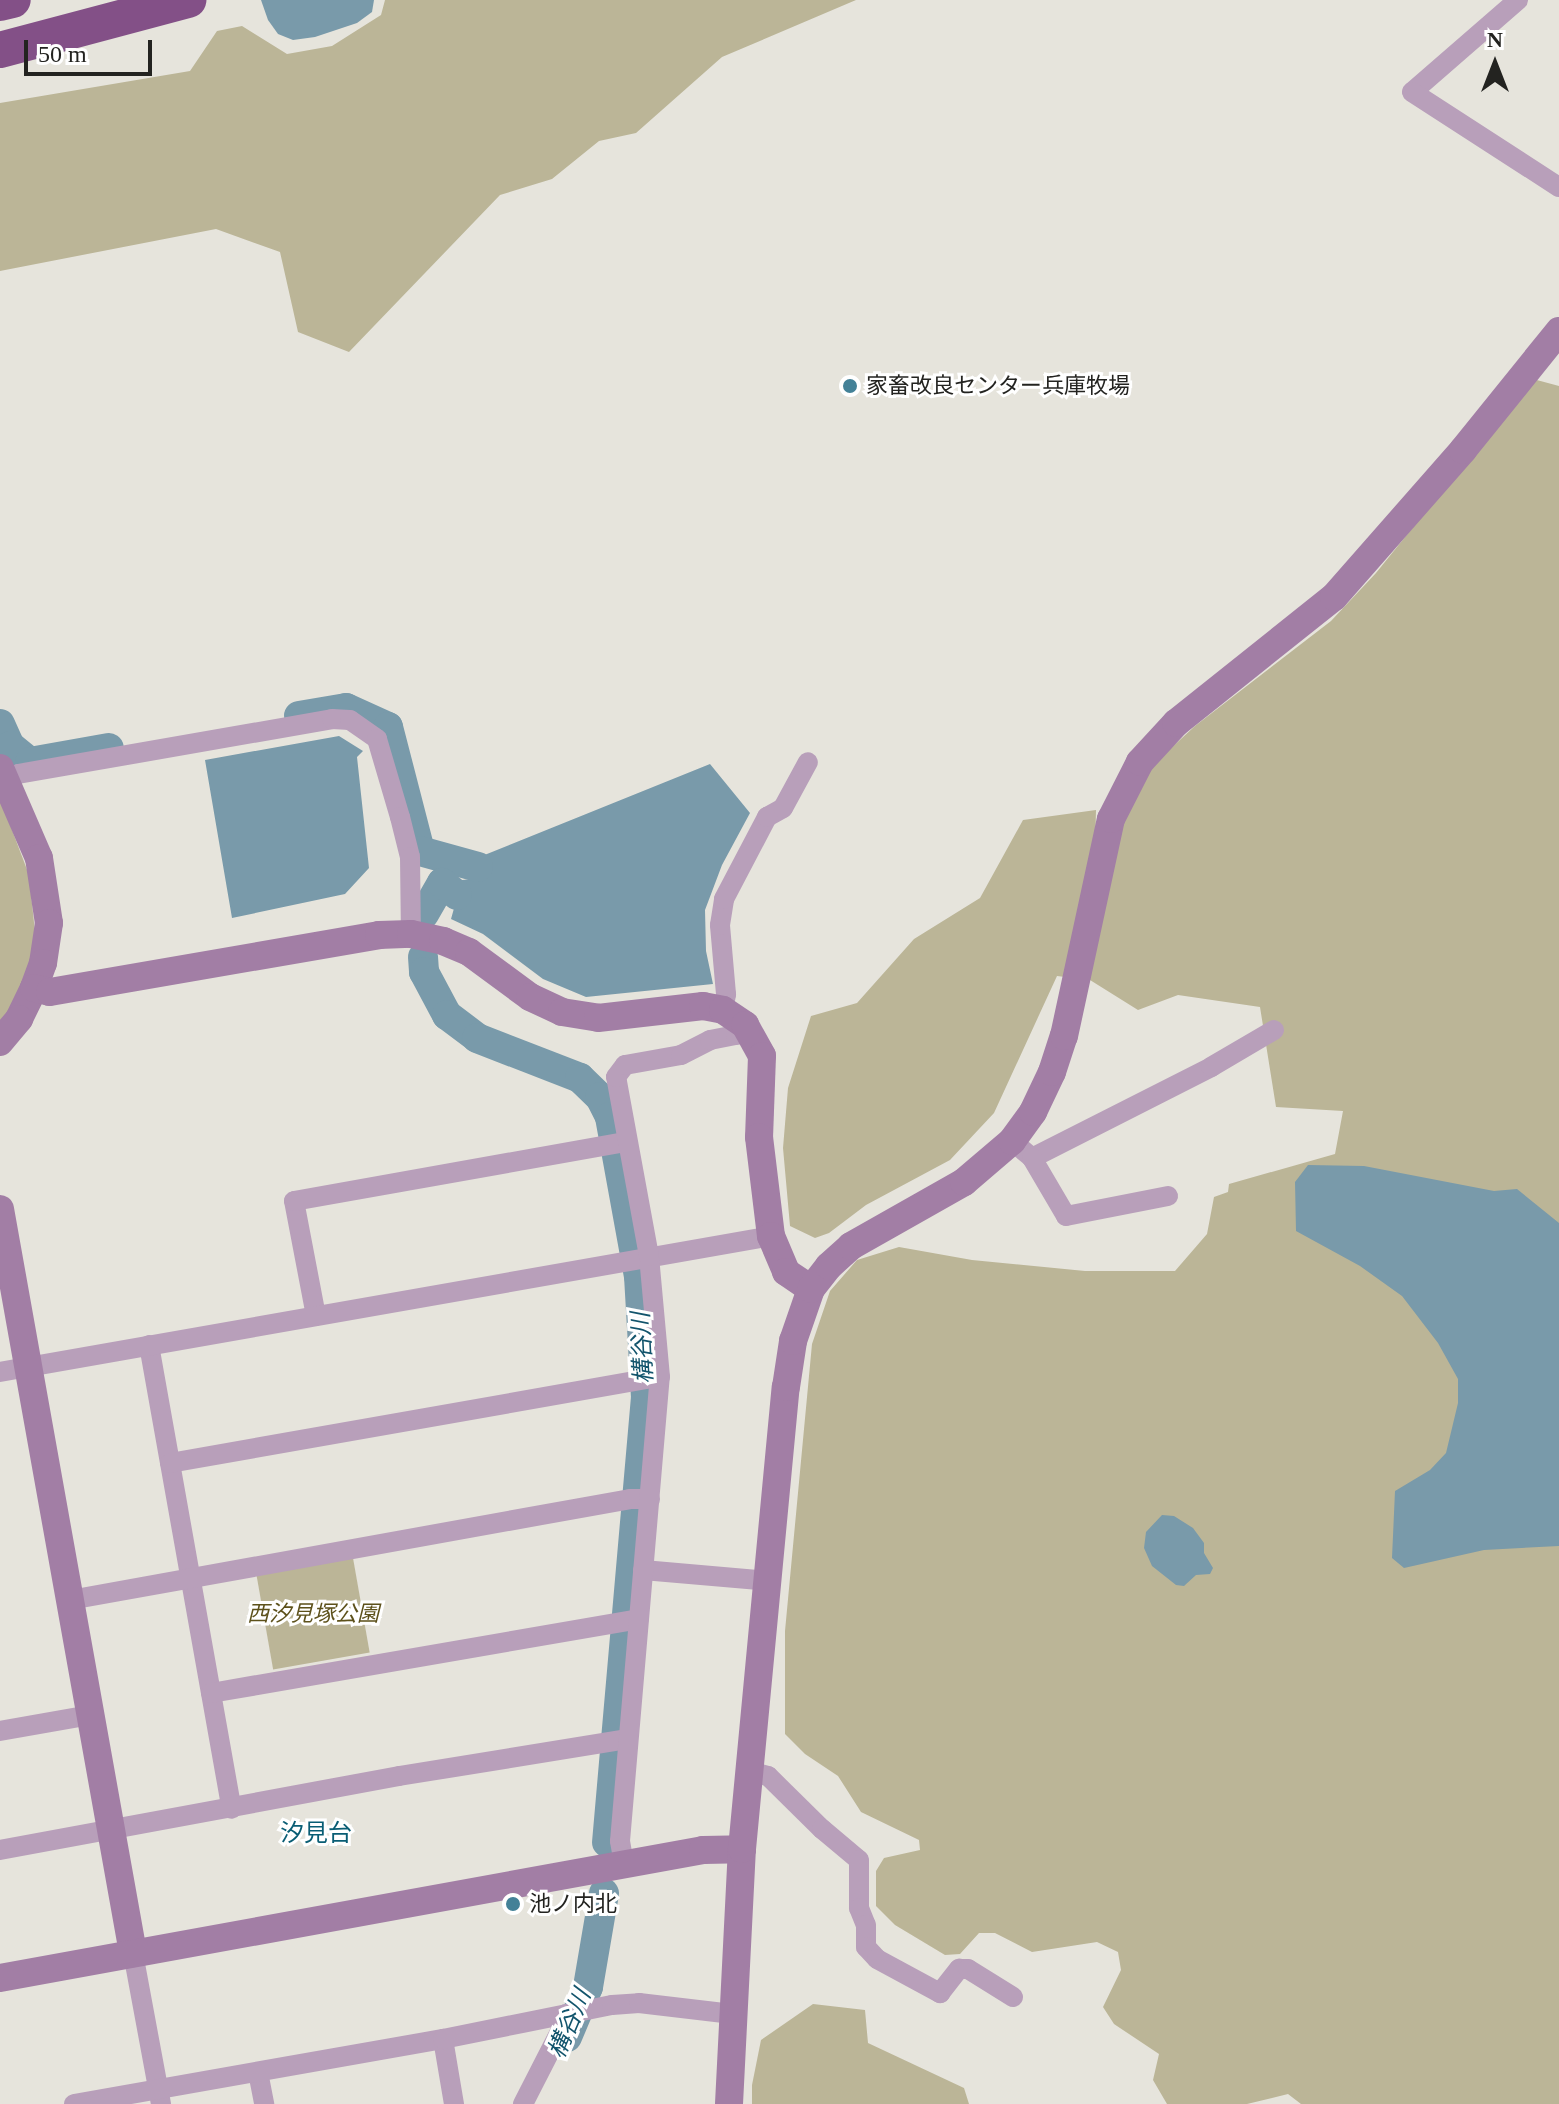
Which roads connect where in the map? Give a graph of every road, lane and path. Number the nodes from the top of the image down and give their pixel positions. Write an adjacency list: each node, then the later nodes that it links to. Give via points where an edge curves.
1 (13, 0): 4 (highway)
2 (188, 0): 5 (highway)
3 (1518, 0): 6 (street, via 1412,92)
4 (0, 3)
5 (0, 50)
6 (1559, 187)
7 (1559, 331): 16 (street, via 1334,597 1176,723 1140,762 1111,819 1064,1036)
8 (808, 762): 12 (street, via 783,808 767,817 724,899 720,937)
9 (3, 774): 10 (street, via 350,720 377,739 400,817 410,857); 11 (street, via 39,858 46,891 49,923)
10 (411, 934): 11 (street, via 379,935 50,992); 12 (street, via 469,952 530,997 562,1012 633,1017 703,1006)
11 (34, 988): 14 (street)
12 (734, 1017): 15 (street, via 736,1035 710,1040 681,1055 625,1065 616,1077); 19 (street, via 762,1056 759,1137)
13 (1274, 1030): 16 (street, via 1211,1067)
14 (0, 1042)
15 (618, 1143): 20 (street); 22 (street, via 294,1201)
16 (1022, 1150): 17 (street, via 1066,1216); 21 (street, via 851,1246)
17 (1168, 1196)
18 (0, 1209): 24 (street)
19 (771, 1236): 20 (street); 21 (street, via 786,1272)
20 (640, 1257): 22 (street); 26 (street)
21 (811, 1289): 31 (street, via 788,1371)
22 (316, 1316): 23 (street)
23 (149, 1345): 24 (street); 27 (street)
24 (28, 1367): 25 (street); 32 (street)
25 (0, 1372)
26 (650, 1377): 27 (street); 28 (street)
27 (170, 1463): 30 (street)
28 (641, 1499): 29 (street); 30 (street)
29 (643, 1570): 31 (street); 33 (street)
30 (191, 1578): 32 (street); 34 (street)
31 (769, 1581): 38 (street)
32 (70, 1600): 35 (street)
33 (632, 1619): 34 (street); 37 (street)
34 (211, 1693): 39 (street)
35 (90, 1715): 36 (street); 40 (street)
36 (0, 1731)
37 (620, 1739): 39 (street); 43 (street)
38 (750, 1771): 41 (street); 46 (street, via 768,1776 859,1860 866,1947 877,1959 940,1993 959,1969 968,1969)
39 (232, 1809): 40 (street)
40 (112, 1831): 42 (street); 44 (street)
41 (742, 1849): 43 (street); 48 (street)
42 (0, 1850)
43 (624, 1864): 44 (street)
44 (133, 1953): 45 (street); 51 (street)
45 (0, 1978)
46 (1013, 1997)
47 (576, 2012): 48 (street, via 639,2003); 49 (street); 55 (street, via 565,2022)
48 (732, 2014): 56 (street)
49 (443, 2039): 50 (street); 54 (street)
50 (258, 2072): 51 (street); 53 (street)
51 (160, 2097): 52 (street)
52 (74, 2104)
53 (264, 2104)
54 (454, 2104)
55 (523, 2104)
56 (729, 2104)

